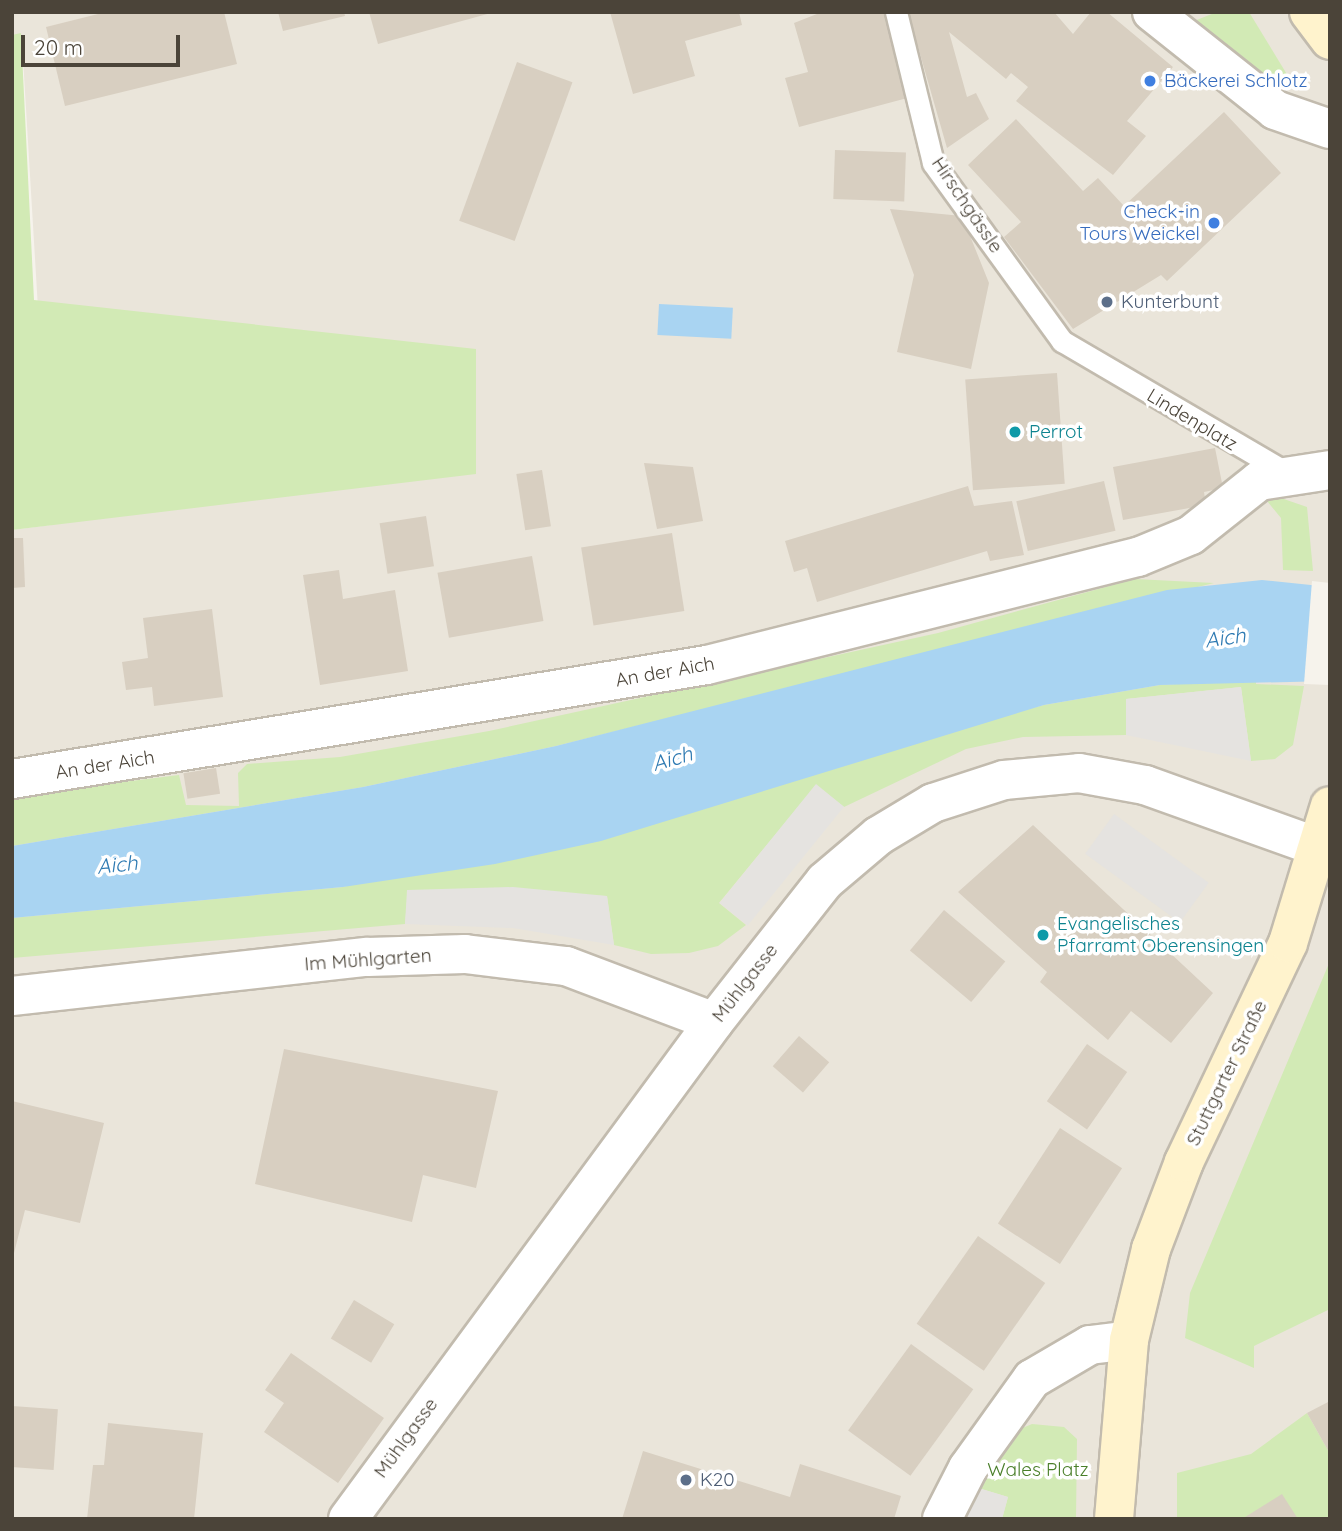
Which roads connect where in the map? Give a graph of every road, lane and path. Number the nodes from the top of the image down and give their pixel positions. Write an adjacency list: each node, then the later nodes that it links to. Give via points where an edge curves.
1 (896, 12): 6 (lane, Hirschgässle, via 933,163)
2 (1152, 12): 5 (street, via 1275,110)
3 (1309, 12): 4 (main road)
4 (1330, 40)
5 (1330, 129)
6 (1062, 341): 8 (lane, Lindenplatz)
7 (1330, 470): 8 (street)
8 (1287, 473): 9 (street, An der Aich, via 1259,481 1191,535 1138,557 924,614 707,666)
9 (12, 779)
10 (1330, 806): 11 (main road, Stuttgarter Straße)
11 (1321, 848): 13 (street, Mühlgasse, via 1145,785 1079,773 1004,780 933,803 878,835 825,881); 14 (main road, Stuttgarter Straße, via 1289,943 1184,1161 1151,1249)
12 (12, 996): 13 (street, Im Mühlgarten, via 368,957 465,954 566,966)
13 (713, 1022): 15 (street, Mühlgasse)
14 (1129, 1340): 16 (street, via 1090,1345 1032,1379 968,1468); 17 (main road, Stuttgarter Straße)
15 (348, 1519)
16 (942, 1519)
17 (1114, 1519)

